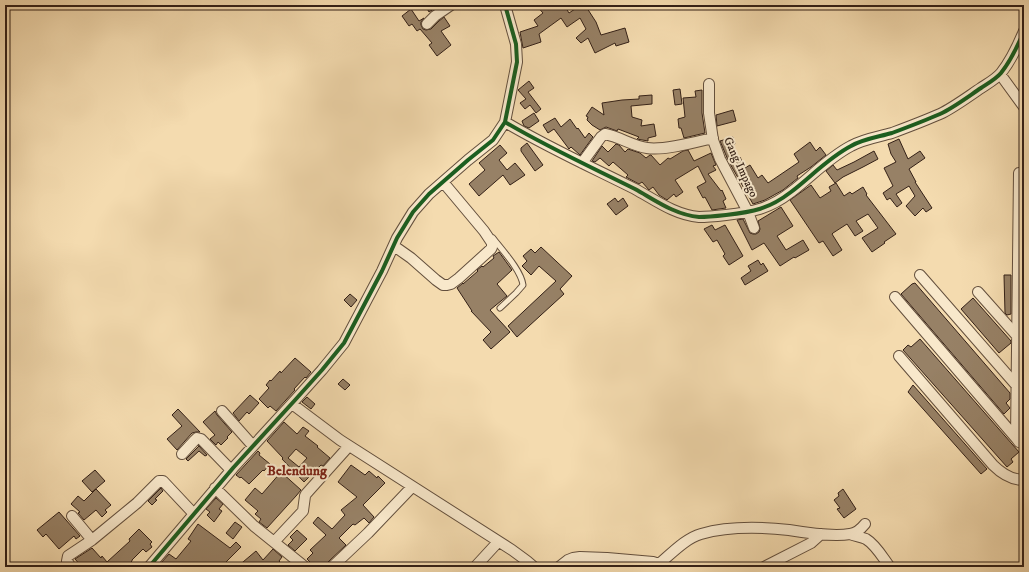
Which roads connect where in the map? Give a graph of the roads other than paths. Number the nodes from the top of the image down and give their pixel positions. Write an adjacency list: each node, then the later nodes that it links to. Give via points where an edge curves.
1 (451, 5): 3 (street)
2 (505, 5): 8 (street, via 516,44 517,62)
3 (427, 24)
4 (1024, 31): 5 (street)
5 (1000, 74): 7 (street); 13 (street, via 941,113 840,151 777,202)
6 (709, 84): 9 (street, Gang Impago, via 709,114)
7 (1024, 107)
8 (505, 122): 10 (street); 12 (street, via 492,140)
9 (713, 138): 10 (street, via 653,149 605,134); 13 (street, Gang Impago, via 723,166)
10 (582, 163): 13 (street, via 688,215 712,217)
11 (1020, 173): 16 (street)
12 (444, 180): 15 (street, via 413,212); 15 (street, via 488,237 492,243 491,249 459,278 446,286); 20 (lane, via 511,261 522,279 523,285)
13 (748, 212): 14 (street, Gang Impago)
14 (754, 228)
15 (394, 246): 24 (street, via 344,343)
16 (1022, 251): 21 (street)
17 (920, 275): 23 (street)
18 (978, 292): 21 (street)
19 (895, 297): 26 (street)
20 (500, 308)
21 (1018, 338): 23 (street)
22 (899, 356): 31 (street, via 993,465 1008,477)
23 (1017, 386): 26 (street)
24 (292, 404): 27 (street); 28 (street)
25 (222, 411): 27 (street)
26 (1020, 441)
27 (253, 446): 30 (street)
28 (349, 446): 32 (street); 40 (street, via 306,494 303,511)
29 (182, 454): 30 (street, via 197,438 201,439)
30 (231, 470): 33 (street)
31 (1024, 480)
32 (412, 487): 41 (street); 46 (street)
33 (215, 488): 34 (street); 40 (street)
34 (194, 514): 39 (street, via 163,481 159,481); 44 (street)
35 (72, 516): 39 (street)
36 (865, 524): 38 (street, via 856,533)
37 (821, 534): 38 (street); 42 (street, via 743,528 711,532 689,540 675,550); 50 (street, via 811,543)
38 (850, 534): 51 (street, via 869,541)
39 (92, 540): 43 (street, via 68,556 67,561)
40 (274, 542): 45 (street)
41 (498, 542): 47 (street); 48 (street)
42 (661, 566): 49 (street, via 653,562 573,558)
43 (71, 567)
44 (149, 567)
45 (305, 567)
46 (332, 567)
47 (475, 567)
48 (534, 567)
49 (559, 567)
50 (764, 567)
51 (890, 567)

